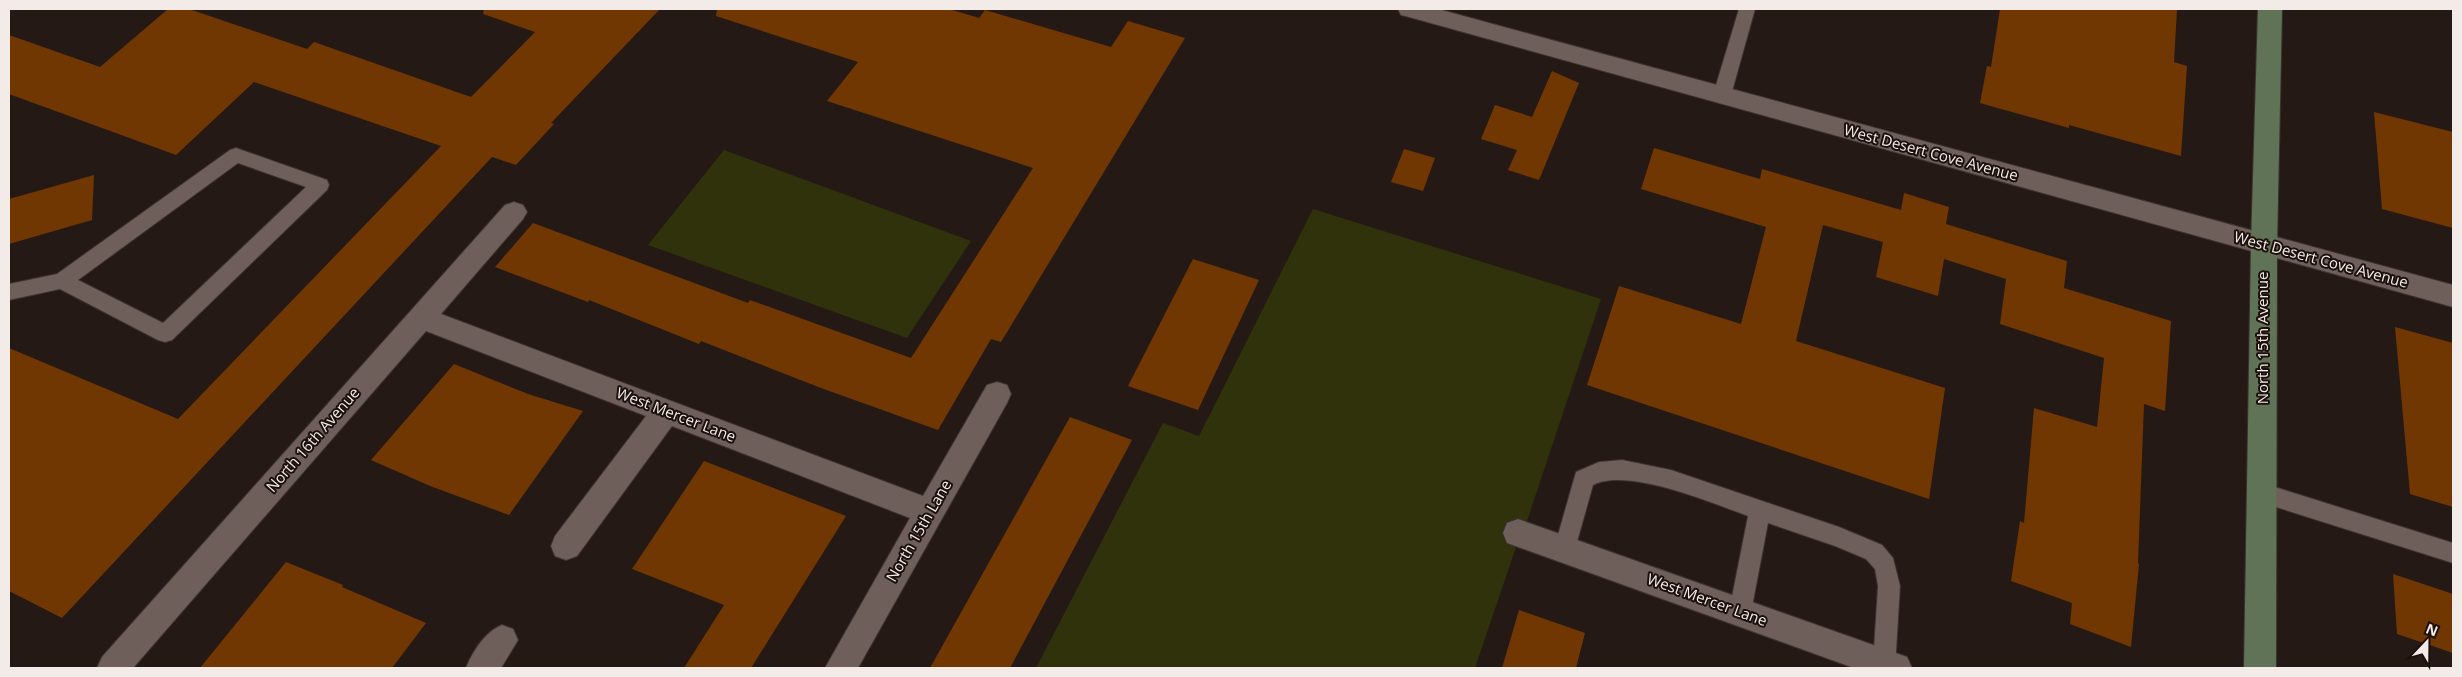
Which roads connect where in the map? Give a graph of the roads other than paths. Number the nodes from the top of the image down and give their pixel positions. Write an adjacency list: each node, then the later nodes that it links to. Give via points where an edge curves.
1 (1409, 9): 4 (street, West Desert Cove Avenue)
2 (1747, 9): 4 (lane)
3 (2270, 9): 6 (street, North 15th Avenue)
4 (1722, 95): 6 (street, West Desert Cove Avenue)
5 (514, 212): 10 (street, North 16th Avenue)
6 (2264, 245): 9 (street, West Desert Cove Avenue); 13 (street, North 15th Avenue)
7 (62, 281): 7 (lane, via 236,155 320,184 165,334); 8 (lane)
8 (9, 292)
9 (2453, 296)
10 (422, 318): 12 (street, West Mercer Lane); 23 (street, North 16th Avenue)
11 (997, 394): 15 (street, North 15th Lane)
12 (666, 412): 15 (street, West Mercer Lane); 17 (street)
13 (2262, 492): 19 (lane); 26 (street, North 15th Avenue)
14 (1760, 510): 18 (lane, via 1671,480 1622,469 1598,470 1584,479); 20 (lane); 22 (lane, via 1839,536 1874,552 1885,565 1889,586)
15 (930, 512): 25 (street, North 15th Lane)
16 (1518, 532): 18 (street, West Mercer Lane)
17 (566, 546)
18 (1565, 549): 20 (street, West Mercer Lane)
19 (2453, 553)
20 (1740, 612): 22 (street, West Mercer Lane)
21 (502, 640): 24 (street)
22 (1890, 666)
23 (112, 668)
24 (482, 668)
25 (841, 668)
26 (2260, 668)

